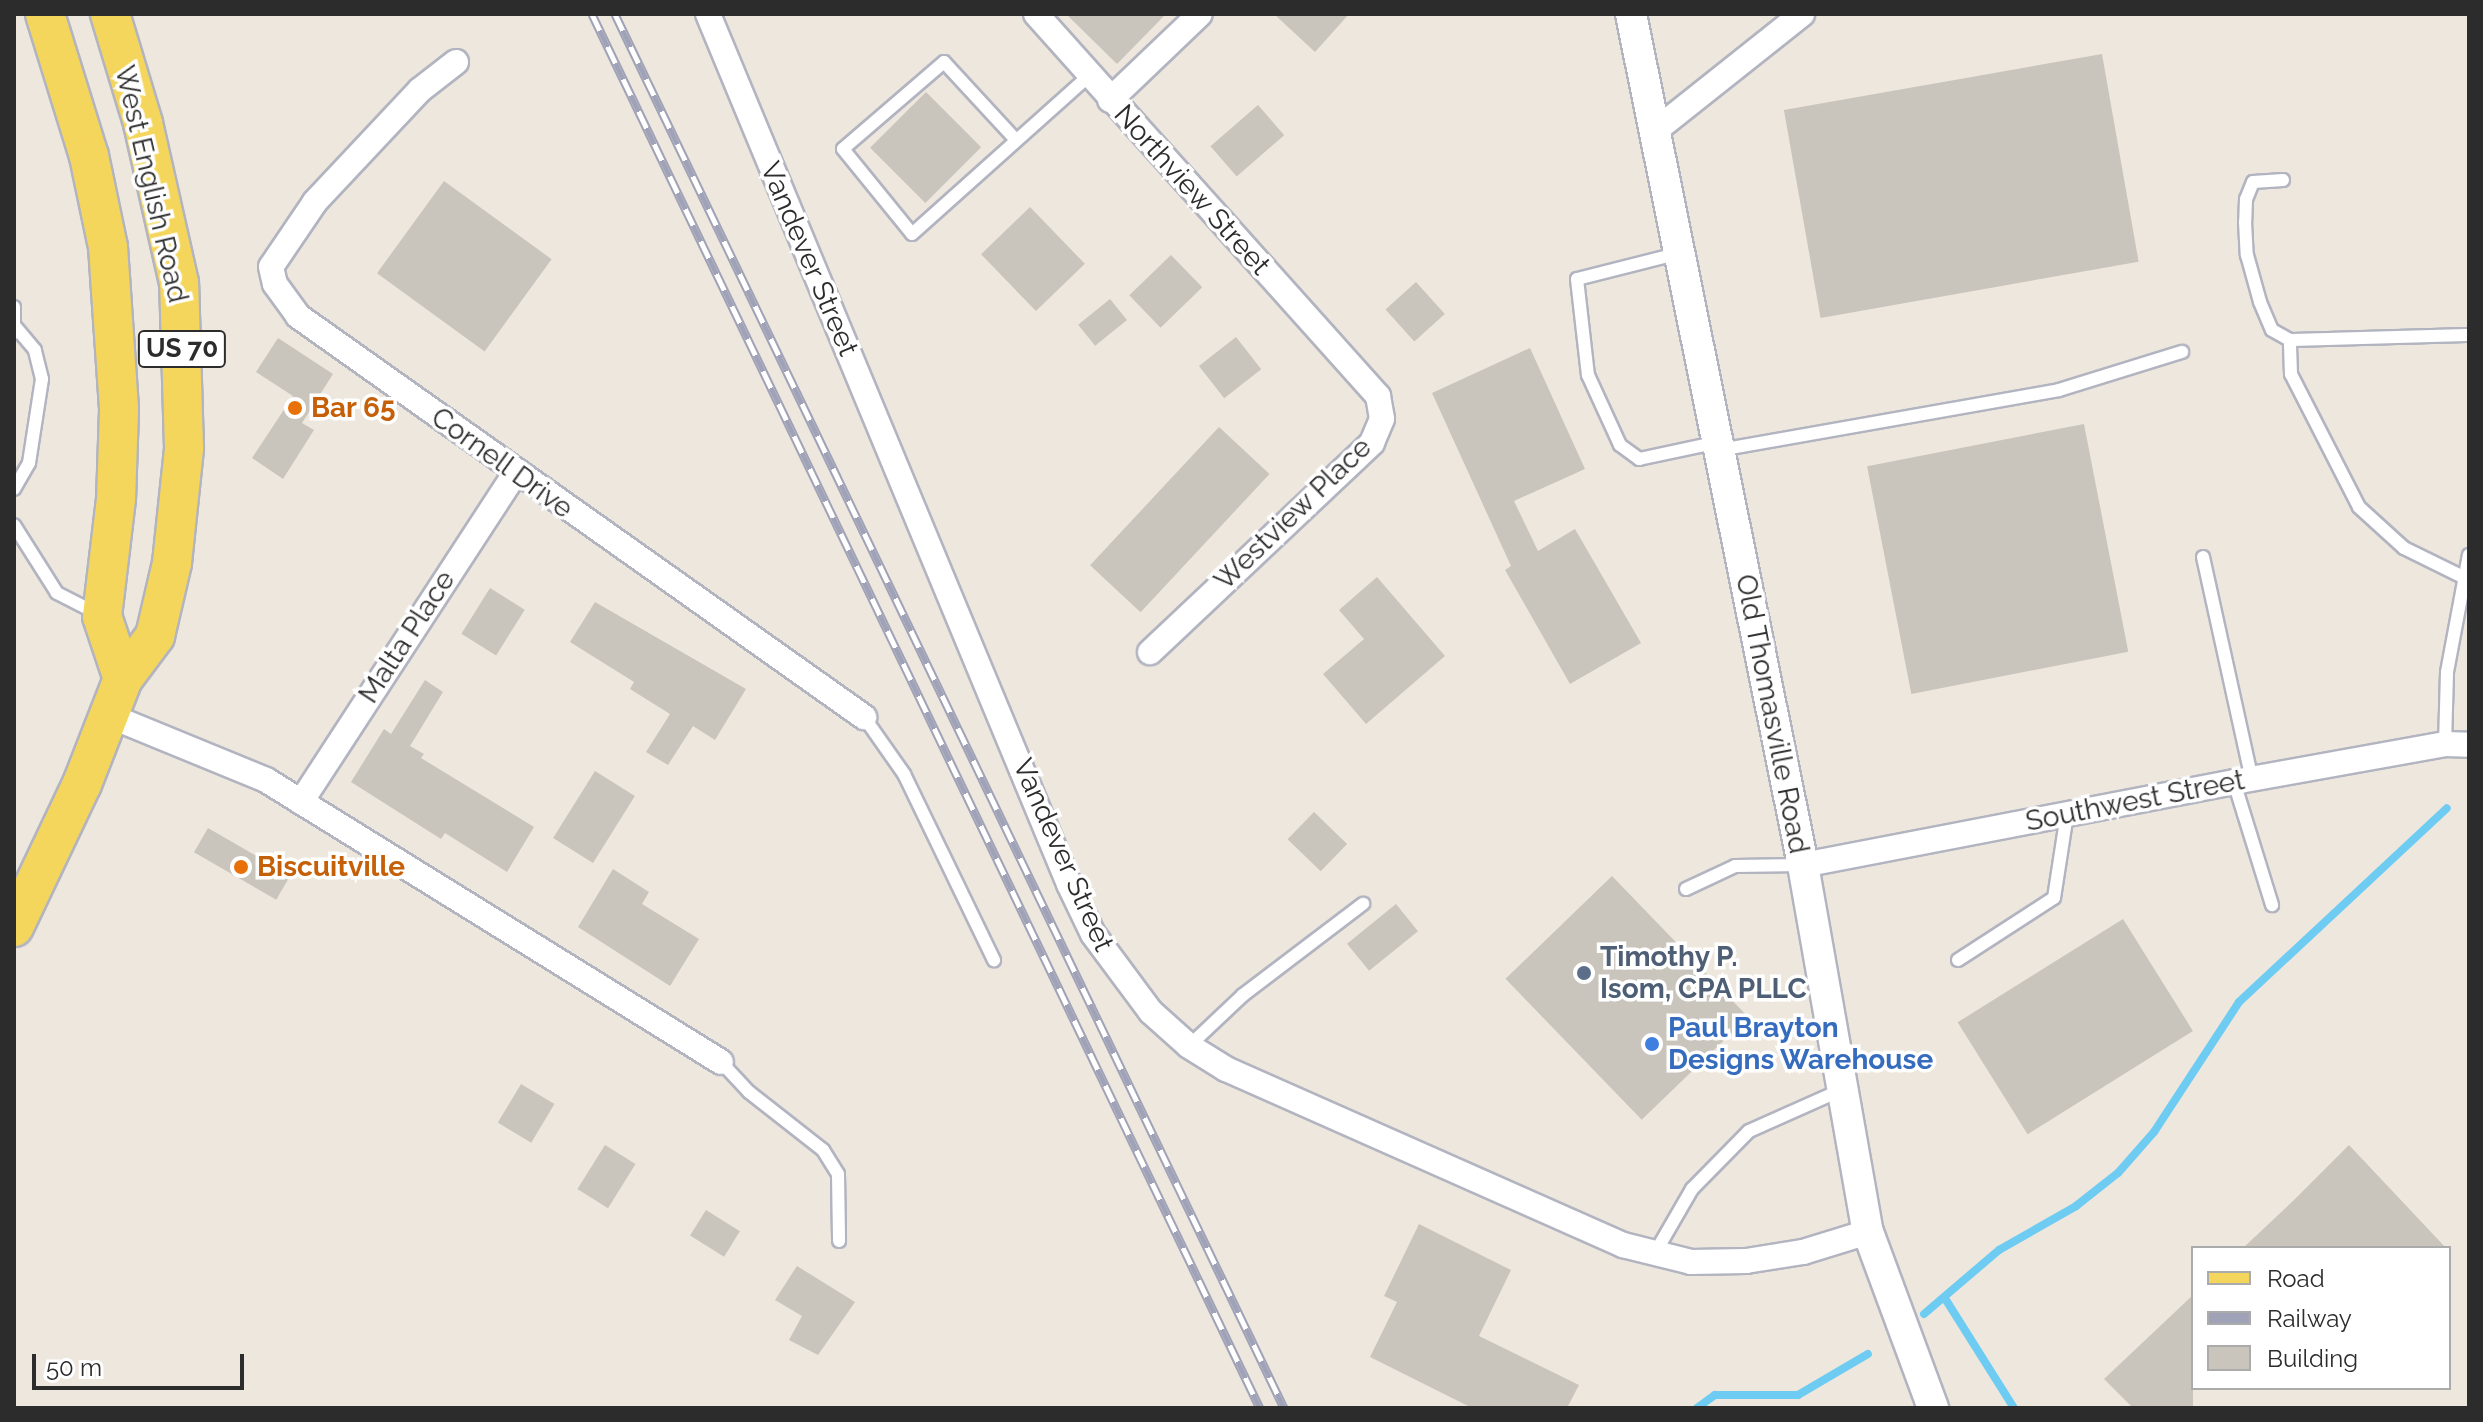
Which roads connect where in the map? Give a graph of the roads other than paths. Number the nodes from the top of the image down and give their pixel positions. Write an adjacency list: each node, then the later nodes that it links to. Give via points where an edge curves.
1 (45, 14): 28 (main road, West English Road / US 70, via 89,156 108,247 119,410 116,499)
2 (110, 14): 30 (main road, West English Road / US 70, via 143,123 179,283 183,388 184,448 172,563 155,636)
3 (708, 14): 44 (street, Vandever Street, via 1087,922 1120,977)
4 (1036, 14): 9 (street, Northview Street)
5 (1200, 14): 10 (street)
6 (1631, 14): 11 (street, Old Thomasville Road)
7 (1802, 14): 11 (street)
8 (456, 62): 22 (street, Cornell Drive, via 420,90 315,202 271,267 275,284 298,316)
9 (1089, 76): 10 (street, Northview Street); 12 (lane)
10 (1110, 100): 20 (street, Northview Street)
11 (1655, 131): 14 (street, Old Thomasville Road)
12 (1016, 140): 12 (lane, via 912,234 843,149 944,62)
13 (2283, 180): 18 (lane, via 2253,182 2245,222 2247,255 2260,302 2272,330)
14 (1680, 253): 21 (street, Old Thomasville Road); 21 (lane, via 1577,279 1588,375 1620,445 1639,459)
15 (14, 307): 16 (lane)
16 (15, 330): 23 (lane, via 35,350 42,379 29,463)
17 (2469, 335): 18 (lane)
18 (2290, 340): 27 (lane, via 2291,374 2359,507 2404,548)
19 (2182, 352): 21 (lane, via 2059,390)
20 (1350, 363): 29 (street, Westview Place, via 1378,396 1382,419 1372,443)
21 (1718, 446): 37 (street, Old Thomasville Road)
22 (515, 474): 32 (street, Cornell Drive); 35 (street, Malta Place)
23 (14, 489)
24 (14, 525): 28 (lane, via 57,593)
25 (2469, 555): 27 (lane)
26 (2203, 557): 34 (lane)
27 (2463, 577): 33 (lane, via 2447,672)
28 (102, 616): 30 (main road, West English Road / US 70)
29 (1150, 652)
30 (123, 679): 31 (main road, West English Road / US 70)
31 (110, 716): 35 (street, via 266,780); 41 (main road, West English Road / US 70)
32 (864, 717): 42 (lane, via 904,774)
33 (2457, 744): 34 (street, Southwest Street)
34 (2243, 780): 36 (street, Southwest Street); 40 (lane)
35 (301, 802): 45 (street)
36 (2067, 814): 37 (street, Southwest Street); 43 (lane, via 2054,898)
37 (1803, 865): 38 (lane, via 1735,866); 46 (street, Old Thomasville Road)
38 (1686, 889)
39 (1363, 904): 44 (lane, via 1243,995)
40 (2272, 905)
41 (14, 927)
42 (994, 960)
43 (1958, 960)
44 (1189, 1046): 49 (street, Vandever Street, via 1281,1094 1623,1245)
45 (721, 1062): 48 (lane, via 749,1092 823,1150 838,1174)
46 (1841, 1090): 47 (street, Old Thomasville Road); 49 (lane, via 1749,1131 1692,1189)
47 (1868, 1232): 49 (street, Vandever Street, via 1803,1252 1746,1261 1691,1262); 50 (street, Old Thomasville Road)
48 (839, 1241)
49 (1655, 1253)
50 (1933, 1408)

